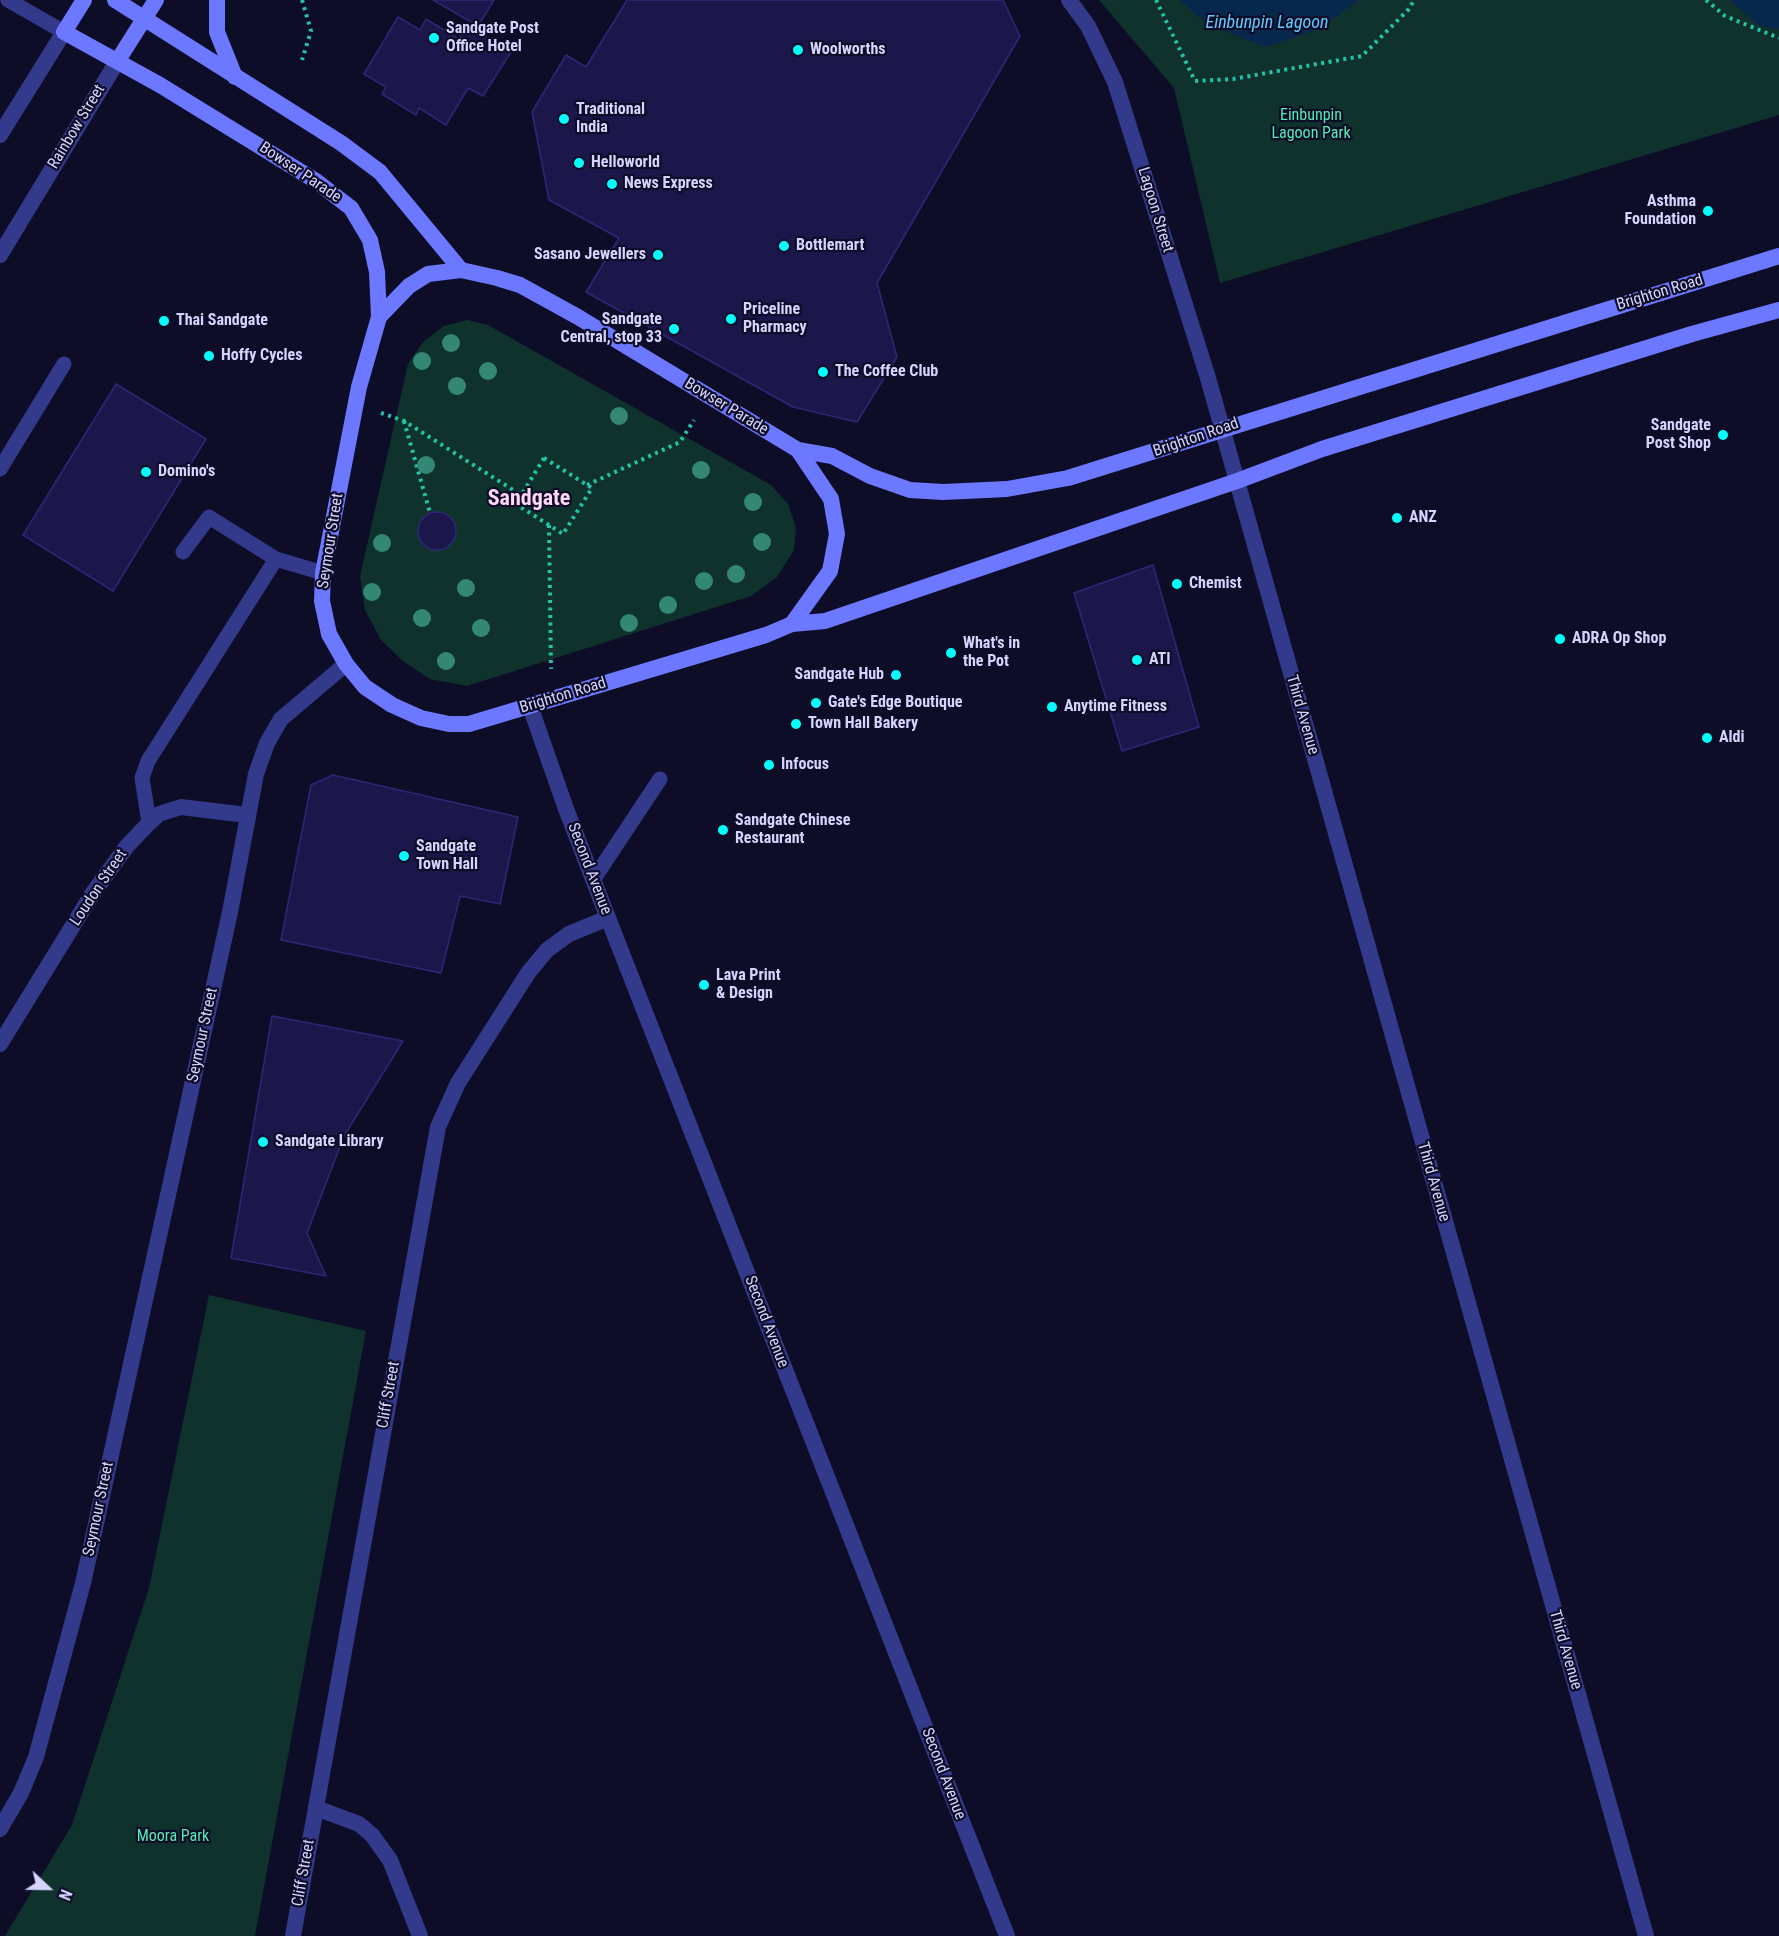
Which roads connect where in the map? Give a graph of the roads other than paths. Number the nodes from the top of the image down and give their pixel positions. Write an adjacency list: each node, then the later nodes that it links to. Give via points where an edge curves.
1 (8, 0): 8 (lane)
2 (84, 0): 8 (main road)
3 (115, 0): 7 (main road)
4 (156, 0): 7 (main road, Rainbow Street)
5 (216, 0): 10 (main road, via 218,32)
6 (1069, 0): 18 (street, Lagoon Street, via 1088,26 1115,82)
7 (145, 18): 9 (main road, Rainbow Street); 10 (main road)
8 (64, 32): 9 (main road, Bowser Parade); 11 (street)
9 (118, 60): 12 (street, Rainbow Street); 16 (main road, Bowser Parade, via 316,181 351,208 370,240 377,272)
10 (235, 77): 14 (main road, via 380,172)
11 (0, 135)
12 (0, 255)
13 (1779, 256): 18 (main road, Brighton Road)
14 (460, 270): 16 (main road, Bowser Parade, via 428,274 409,286); 19 (main road, Bowser Parade, via 520,285)
15 (1779, 310): 21 (main road, Brighton Road, via 1322,449)
16 (379, 317): 24 (main road, Seymour Street, via 359,387)
17 (64, 364): 20 (lane)
18 (1221, 429): 19 (main road, Brighton Road, via 1068,478 975,491 910,490 870,477 832,456); 21 (street, Third Avenue)
19 (798, 450): 25 (main road, via 831,499 837,534 830,571)
20 (0, 469)
21 (1237, 481): 25 (main road, Brighton Road, via 825,621); 39 (street, Third Avenue)
22 (183, 552): 23 (lane, via 209,517)
23 (276, 559): 24 (lane); 30 (lane, via 148,761 142,778)
24 (323, 573): 26 (main road, Seymour Street, via 322,601 329,634)
25 (792, 624): 27 (main road, Brighton Road)
26 (346, 664): 27 (main road, Brighton Road, via 365,687 421,718 469,724); 29 (street, Seymour Street, via 281,719 267,743)
27 (530, 706): 31 (street, Second Avenue)
28 (660, 779): 31 (lane)
29 (247, 815): 30 (street, Loudon Street, via 181,807); 35 (street, Seymour Street, via 230,912 83,1583 36,1757)
30 (149, 822): 33 (street, Loudon Street, via 93,893)
31 (593, 880): 32 (street, Second Avenue)
32 (608, 918): 34 (street, Cliff Street, via 568,934 547,950 528,973 458,1083 438,1127); 38 (street, Second Avenue)
33 (0, 1044)
34 (316, 1808): 36 (street, Cliff Street); 37 (street, via 359,1824 372,1835 390,1860)
35 (0, 1828)
36 (293, 1936)
37 (420, 1936)
38 (1007, 1936)
39 (1646, 1936)

